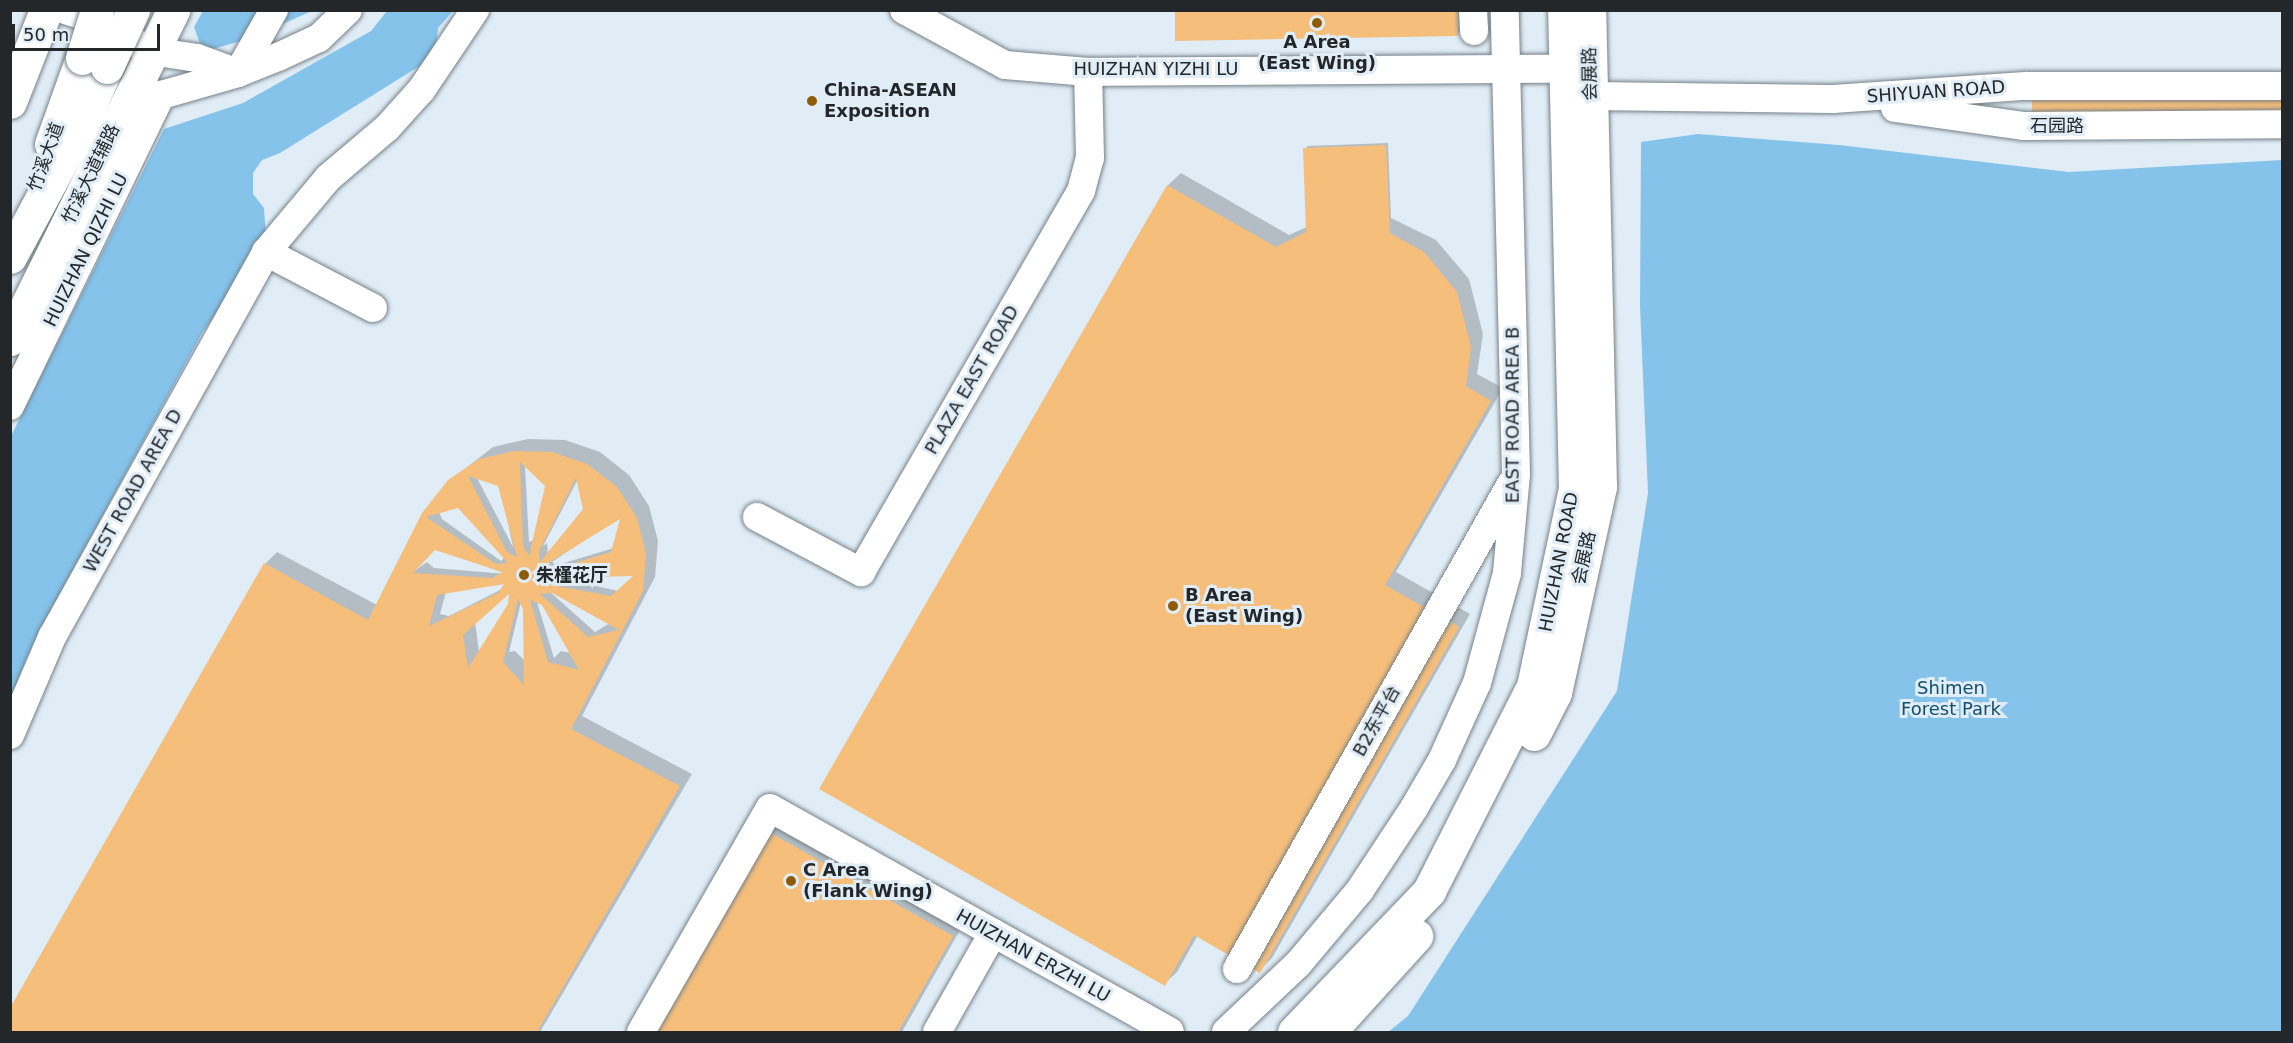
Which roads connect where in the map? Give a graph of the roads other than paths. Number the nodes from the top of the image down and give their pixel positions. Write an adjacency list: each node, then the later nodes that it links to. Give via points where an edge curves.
1 (65, 10): 13 (street, via 89,18)
2 (97, 10): 14 (main road, bridge)
3 (133, 10): 14 (main road, bridge)
4 (173, 10): 13 (main road, 竹溪大道辅路)
5 (274, 10): 18 (street)
6 (348, 10): 18 (street, via 320,38)
7 (475, 10): 26 (street, WEST ROAD AREA D, via 423,89 387,128 328,178)
8 (904, 10): 17 (street, HUIZHAN YIZHI LU, via 1005,64)
9 (1505, 10): 15 (street, EAST ROAD AREA B)
10 (1564, 10): 16 (main road, HUIZHAN ROAD)
11 (1589, 10): 21 (main road, 会展路)
12 (41, 25): 23 (main road)
13 (151, 51): 18 (street, via 197,58); 24 (main road, 竹溪大道辅路)
14 (95, 62): 27 (main road, via 81,125)
15 (1506, 69): 16 (street, HUIZHAN YIZHI LU); 17 (street, HUIZHAN YIZHI LU); 31 (street, EAST ROAD AREA B)
16 (1566, 69): 21 (street); 40 (main road, HUIZHAN ROAD, via 1575,489 1533,686 1429,891)
17 (1088, 72): 32 (street, PLAZA EAST ROAD, via 1090,158 1081,191 861,572)
18 (238, 73): 20 (street)
19 (2283, 86): 22 (street, SHIYUAN ROAD, via 2026,86)
20 (161, 95): 24 (street); 30 (street, HUIZHAN QIZHI LU)
21 (1590, 96): 22 (street, SHIYUAN ROAD); 41 (main road, 会展路, via 1600,486 1555,693 1449,900)
22 (1833, 99): 25 (street, 石园路, via 2023,126)
23 (10, 102)
24 (124, 106): 29 (main road, 竹溪大道辅路)
25 (2283, 124)
26 (266, 252): 28 (street); 33 (street, WEST ROAD AREA D, via 52,637)
27 (10, 256)
28 (373, 308)
29 (10, 339)
30 (10, 406)
31 (1516, 474): 35 (street, B2东平台); 39 (street, EAST ROAD AREA B, via 1507,573 1477,683 1442,760 1360,890 1298,964)
32 (758, 517)
33 (10, 735)
34 (993, 933): 36 (street, HUIZHAN ERZHI LU, via 770,808); 37 (street); 38 (street, HUIZHAN ERZHI LU)
35 (1238, 969)
36 (641, 1032)
37 (937, 1032)
38 (1170, 1032)
39 (1226, 1032)
40 (1294, 1032)
41 (1329, 1032)

